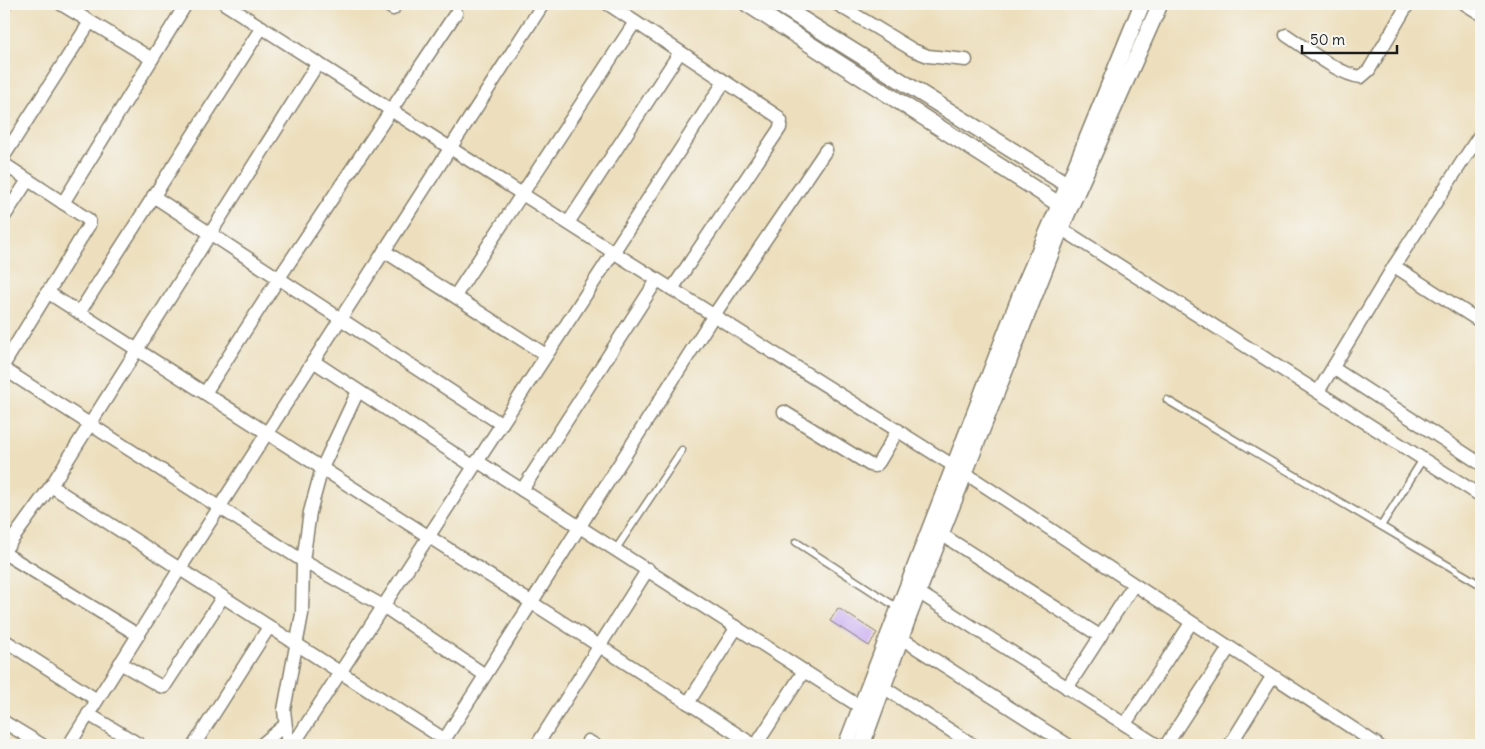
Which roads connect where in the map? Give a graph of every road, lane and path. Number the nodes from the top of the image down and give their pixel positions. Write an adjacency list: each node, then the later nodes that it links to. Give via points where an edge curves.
1 (61, 4): 15 (street)
2 (186, 4): 20 (street)
3 (226, 4): 17 (street)
4 (543, 4): 27 (street)
5 (608, 4): 16 (street)
6 (748, 4): 36 (street)
7 (778, 4): 32 (street)
8 (838, 4): 21 (street, via 913,50 928,56)
9 (1142, 4): 32 (street)
10 (1160, 4): 32 (street)
11 (1408, 4): 18 (street, via 1369,70 1361,76 1342,71)
12 (1465, 4): 14 (street)
13 (456, 13): 24 (street)
14 (1481, 14)
15 (90, 22): 20 (street); 29 (street)
16 (635, 22): 19 (street); 33 (street)
17 (262, 27): 22 (street); 34 (street)
18 (1286, 35)
19 (680, 52): 23 (street); 38 (street)
20 (152, 59): 35 (street)
21 (966, 60)
22 (318, 63): 24 (street); 40 (street)
23 (724, 82): 42 (street); 46 (street, via 777,116 781,121 780,128)
24 (392, 110): 27 (street); 44 (street)
25 (1481, 132): 26 (street)
26 (1478, 146): 43 (street)
27 (450, 147): 33 (street); 41 (street)
28 (826, 150): 50 (street)
29 (4, 156)
30 (4, 164): 31 (street)
31 (28, 180): 35 (street); 37 (street)
32 (1073, 188): 36 (street)
33 (522, 193): 38 (street); 48 (street)
34 (153, 196): 40 (street); 49 (street)
35 (63, 203): 47 (street, via 85,216 89,225)
36 (1064, 208): 39 (street)
37 (4, 218)
38 (568, 223): 42 (street)
39 (1056, 225): 60 (street); 73 (street)
40 (210, 234): 44 (street); 53 (street)
41 (384, 251): 48 (street); 51 (street)
42 (613, 252): 45 (street); 54 (street)
43 (1394, 266): 52 (street); 57 (street)
44 (279, 278): 51 (street); 61 (street)
45 (658, 280): 46 (street); 75 (street)
46 (672, 289): 50 (street)
47 (47, 292): 49 (street); 56 (street)
48 (455, 296): 54 (street)
49 (79, 313): 53 (street)
50 (714, 315): 66 (street); 79 (street)
51 (341, 318): 55 (street); 64 (street)
52 (1481, 322)
53 (137, 350): 61 (street); 65 (street)
54 (546, 355): 64 (street)
55 (313, 361): 59 (street); 67 (street)
56 (4, 364)
57 (1333, 368): 60 (street); 71 (street)
58 (4, 369): 65 (street)
59 (358, 391): 70 (street); 72 (street)
60 (1318, 392): 69 (street)
61 (205, 393): 67 (street)
62 (1167, 400): 78 (lane)
63 (784, 412): 66 (street, via 875,466)
64 (501, 424): 70 (street)
65 (90, 425): 74 (street); 77 (street)
66 (898, 430): 73 (street)
67 (267, 433): 72 (street); 77 (street)
68 (682, 450): 83 (lane)
69 (1423, 458): 76 (street); 78 (lane)
70 (475, 463): 75 (street); 81 (street)
71 (1481, 464)
72 (322, 468): 81 (street); 85 (street, via 310,512)
73 (959, 469): 80 (street); 89 (street); 94 (street)
74 (51, 486): 84 (street); 87 (street)
75 (522, 490): 79 (street)
76 (1481, 496)
77 (219, 508): 85 (street); 87 (street)
78 (1381, 526): 88 (lane)
79 (581, 527): 83 (street); 92 (street)
80 (941, 534): 90 (street); 99 (street)
81 (428, 536): 92 (street); 93 (street)
82 (796, 542): 94 (lane)
83 (616, 549): 86 (street)
84 (4, 552): 98 (street)
85 (303, 561): 93 (street); 102 (street, via 302,614)
86 (648, 569): 97 (street); 103 (street)
87 (179, 570): 91 (street); 98 (street)
88 (1481, 585)
89 (1133, 586): 95 (street); 99 (street)
90 (918, 592): 100 (street); 111 (street)
91 (222, 598): 96 (street); 105 (street, via 164,687)
92 (532, 603): 103 (street); 108 (street)
93 (383, 606): 107 (street); 108 (street)
94 (898, 608): 114 (street)
95 (1191, 623): 104 (street); 118 (street)
96 (269, 627): 102 (street); 124 (street)
97 (737, 627): 106 (street); 113 (street)
98 (138, 635): 105 (street)
99 (1100, 636): 111 (street)
100 (901, 638): 110 (street); 131 (street)
101 (4, 640): 112 (street)
102 (297, 645): 107 (street); 117 (street, via 284,710)
103 (600, 647): 113 (street); 126 (street)
104 (1229, 648): 109 (street); 133 (street)
105 (120, 663): 112 (street)
106 (804, 671): 114 (street); 127 (street)
107 (340, 672): 119 (street); 120 (street)
108 (485, 675): 119 (street)
109 (1272, 677): 134 (street); 135 (street)
110 (883, 687): 114 (street); 130 (street)
111 (1067, 688): 118 (street)
112 (97, 700): 115 (street)
113 (688, 703): 127 (street)
114 (866, 711): 128 (street); 129 (street)
115 (88, 714): 122 (street); 123 (street)
116 (4, 722): 121 (street)
117 (285, 724): 120 (street); 125 (street)
118 (1125, 724): 132 (street)
119 (442, 742)
120 (297, 744)
121 (42, 745)
122 (69, 745)
123 (140, 745)
124 (194, 745)
125 (261, 745)
126 (537, 745)
127 (755, 745)
128 (846, 745)
129 (862, 745)
130 (973, 745)
131 (1068, 745)
132 (1157, 745)
133 (1166, 745)
134 (1230, 745)
135 (1378, 745)

